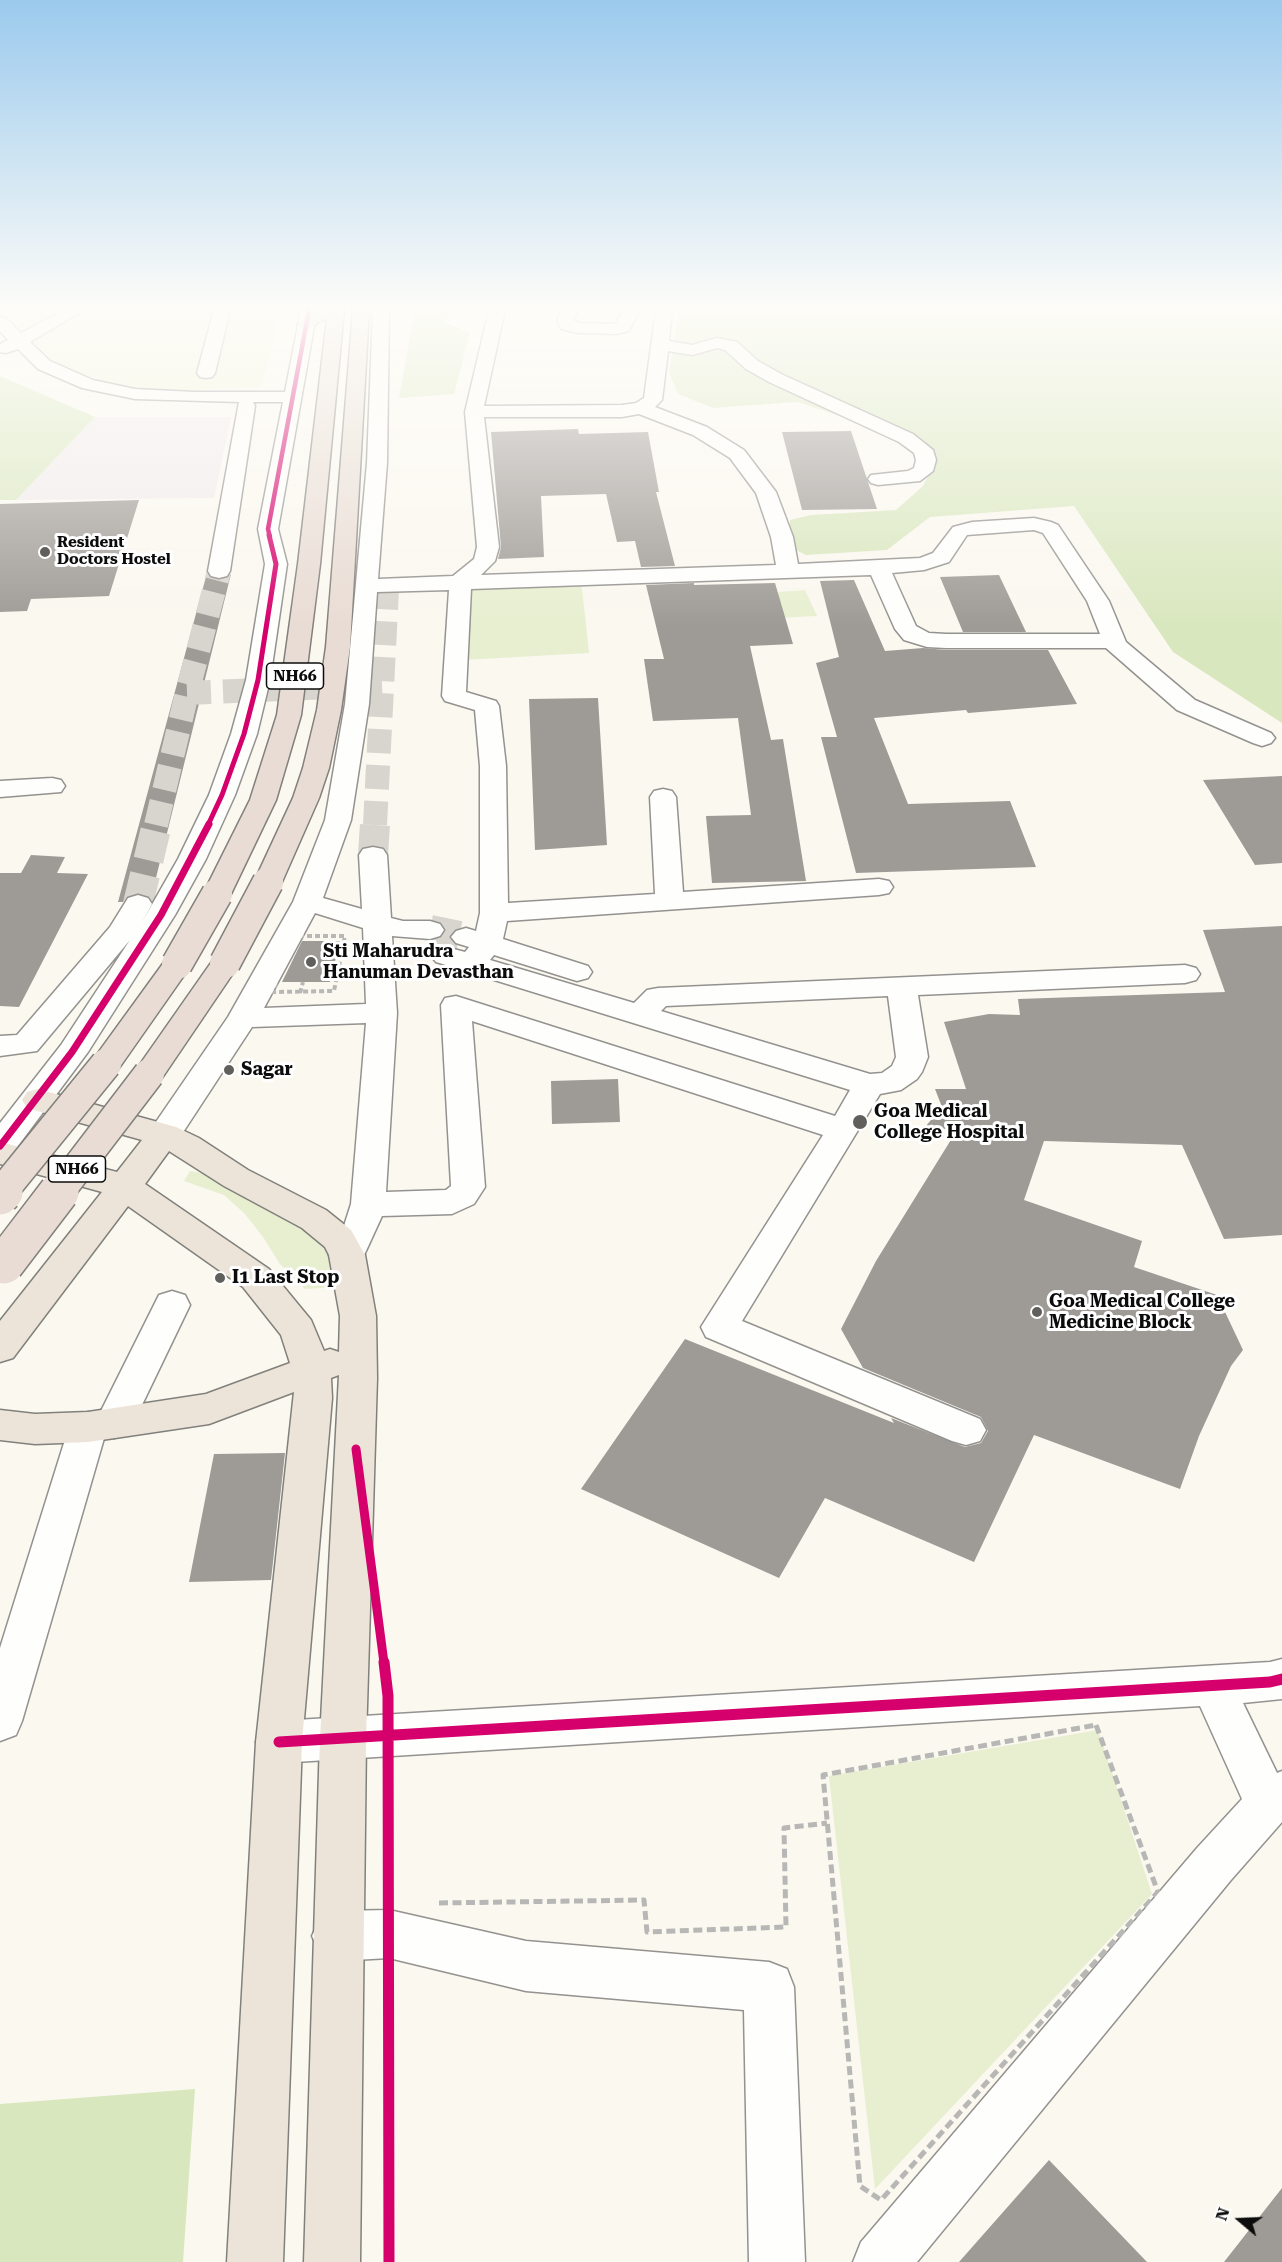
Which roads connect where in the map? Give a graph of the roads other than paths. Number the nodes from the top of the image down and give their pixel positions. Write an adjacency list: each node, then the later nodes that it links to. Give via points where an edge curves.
1 (244, 416): 12 (street)
2 (290, 416): 27 (street, via 268,529 276,564 258,680 244,734 222,795 192,859)
3 (325, 416): 42 (highway, NH66, bridge, via 289,715 262,800 217,894 177,964 106,1064)
4 (354, 416): 45 (highway, NH66, bridge, via 338,647 316,768 306,798 225,963 149,1074)
5 (377, 416): 14 (street)
6 (474, 416): 13 (street, via 488,547 484,561)
7 (660, 416): 11 (street, via 700,431 737,454 766,492 782,537)
8 (857, 416): 9 (street, via 923,450 923,471 914,477)
9 (878, 479)
10 (879, 568): 11 (street); 15 (street, via 912,635 946,641); 15 (street, via 924,564 941,557 960,531 1044,526 1051,529 1098,602)
11 (788, 570): 13 (street)
12 (219, 571)
13 (460, 582): 14 (street); 25 (street, via 454,696 487,706 493,766)
14 (380, 587): 22 (street, via 338,820)
15 (1114, 641): 16 (street, via 1186,705)
16 (1262, 738)
17 (52, 786): 18 (street)
18 (0, 789)
19 (663, 796): 23 (street)
20 (373, 855): 26 (street)
21 (879, 887): 23 (street)
22 (307, 902): 26 (street); 33 (street)
23 (670, 902): 25 (street)
24 (138, 904): 27 (street)
25 (494, 913): 28 (street)
26 (390, 927): 28 (street); 32 (street)
27 (136, 932): 34 (street, via 26,1044); 36 (street, via 72,1052)
28 (455, 947): 31 (street)
29 (1185, 974): 30 (street)
30 (902, 986): 31 (street); 35 (street, via 912,1057 906,1072 890,1083)
31 (649, 1006): 35 (street)
32 (382, 1013): 33 (street); 43 (street)
33 (243, 1017): 38 (street)
34 (0, 1046)
35 (869, 1085): 37 (street)
36 (38, 1100): 38 (main road); 39 (street)
37 (843, 1130): 43 (street, via 456,1005 468,1187 452,1202); 52 (street, via 719,1327)
38 (164, 1135): 41 (main road); 44 (main road, via 314,1219 339,1239)
39 (0, 1146)
40 (0, 1153): 41 (main road)
41 (124, 1186): 47 (main road); 49 (main road, via 256,1278 298,1330)
42 (0, 1195)
43 (368, 1204): 44 (street)
44 (347, 1254): 48 (main road, via 358,1316)
45 (2, 1267)
46 (172, 1305): 51 (street)
47 (0, 1348)
48 (358, 1352): 49 (main road); 56 (main road)
49 (312, 1371): 51 (main road, via 209,1410); 57 (main road, via 313,1398)
50 (0, 1425): 51 (main road, via 35,1429)
51 (101, 1425): 55 (street)
52 (966, 1430)
53 (1282, 1679): 54 (street)
54 (1212, 1685): 56 (street); 58 (street)
55 (0, 1722)
56 (343, 1739): 57 (street); 59 (main road)
57 (279, 1742): 60 (main road)
58 (1275, 1799): 63 (street, via 1214,1864)
59 (338, 1936): 61 (main road); 62 (street, via 389,1934 526,1966 769,1986)
60 (255, 2262)
61 (332, 2262)
62 (777, 2262)
63 (880, 2262)

